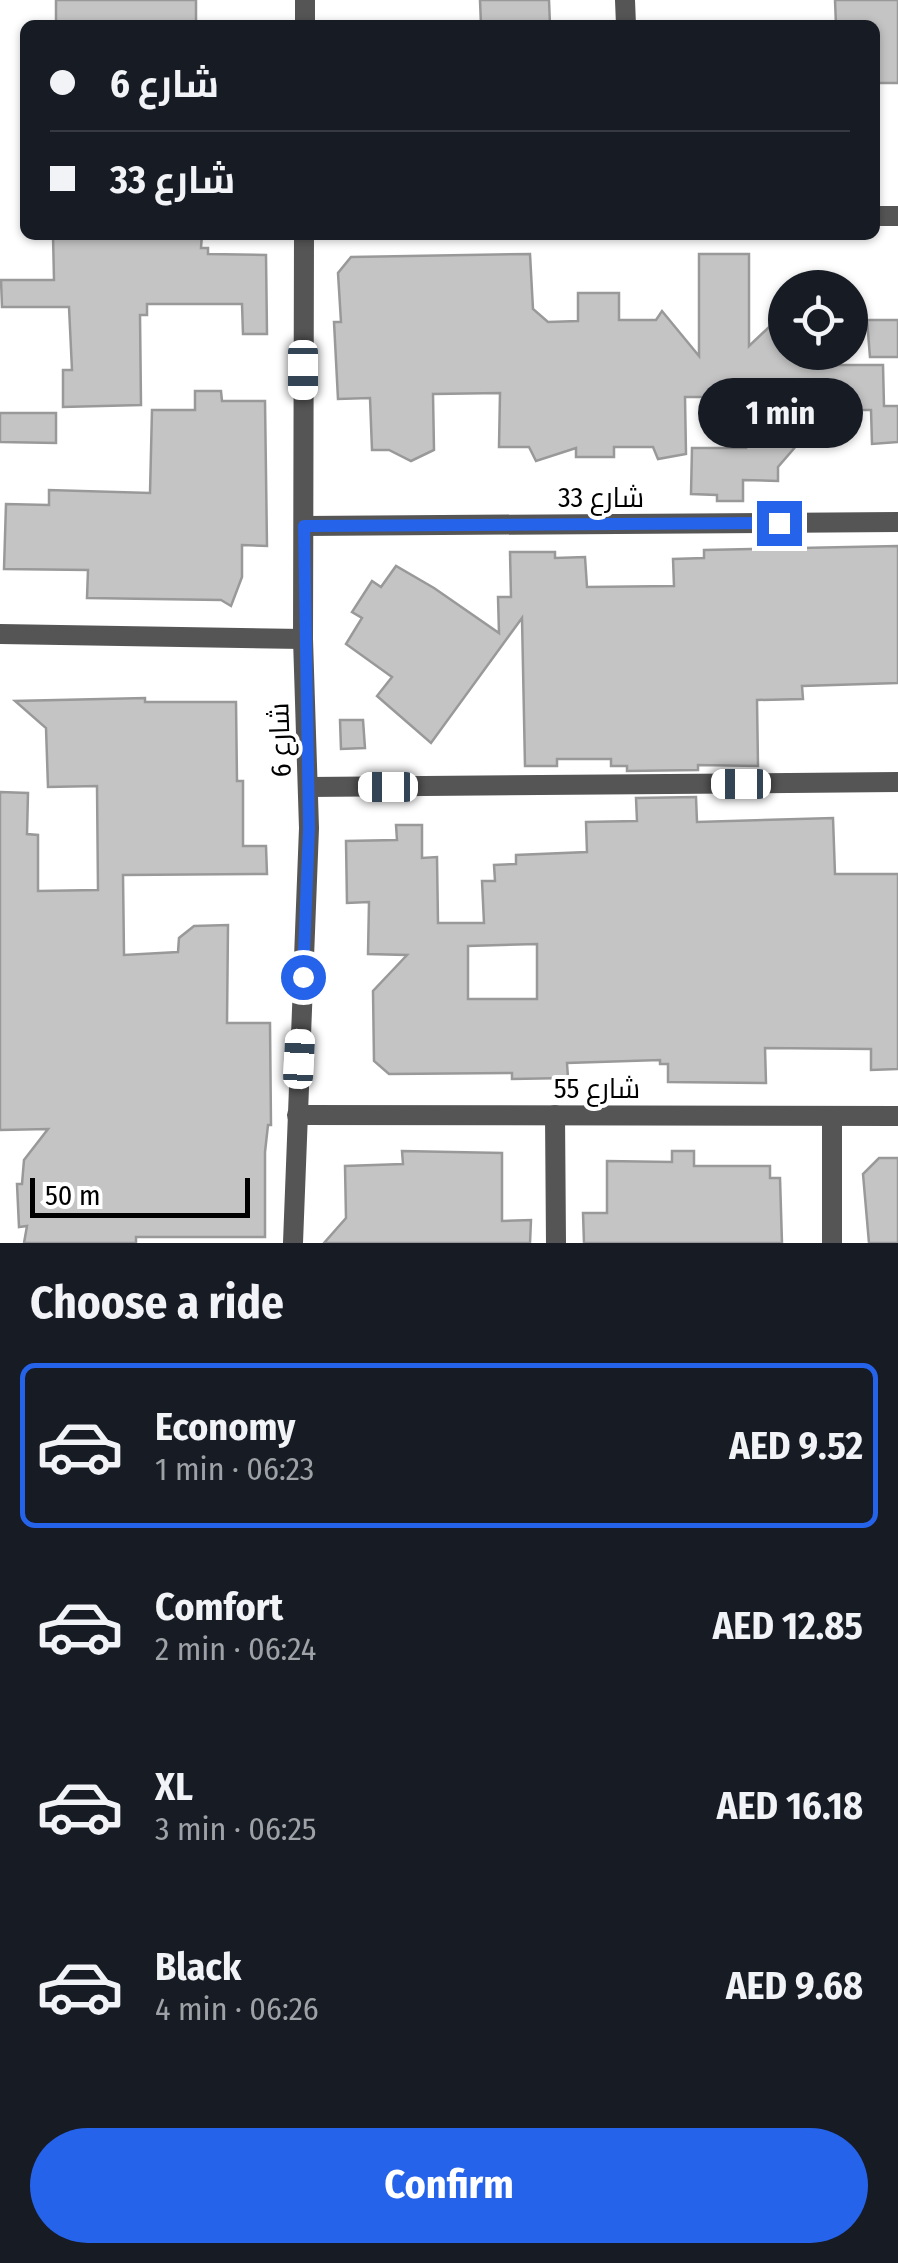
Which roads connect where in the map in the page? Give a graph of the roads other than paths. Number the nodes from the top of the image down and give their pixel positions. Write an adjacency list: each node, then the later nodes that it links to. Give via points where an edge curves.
1 (304, 240): 3 (street, شارع 6)
2 (898, 522): 3 (street, شارع 33)
3 (304, 526): 5 (street, شارع 6)
4 (0, 634): 5 (street)
5 (304, 638): 7 (street, شارع 6)
6 (898, 782): 7 (street)
7 (309, 787): 8 (street, شارع 6)
8 (296, 1115): 9 (street, شارع 55); 12 (street, شارع 6)
9 (555, 1115): 10 (street, شارع 55); 13 (street)
10 (832, 1116): 11 (street, شارع 55); 14 (street)
11 (898, 1116)
12 (293, 1243)
13 (556, 1243)
14 (832, 1243)

